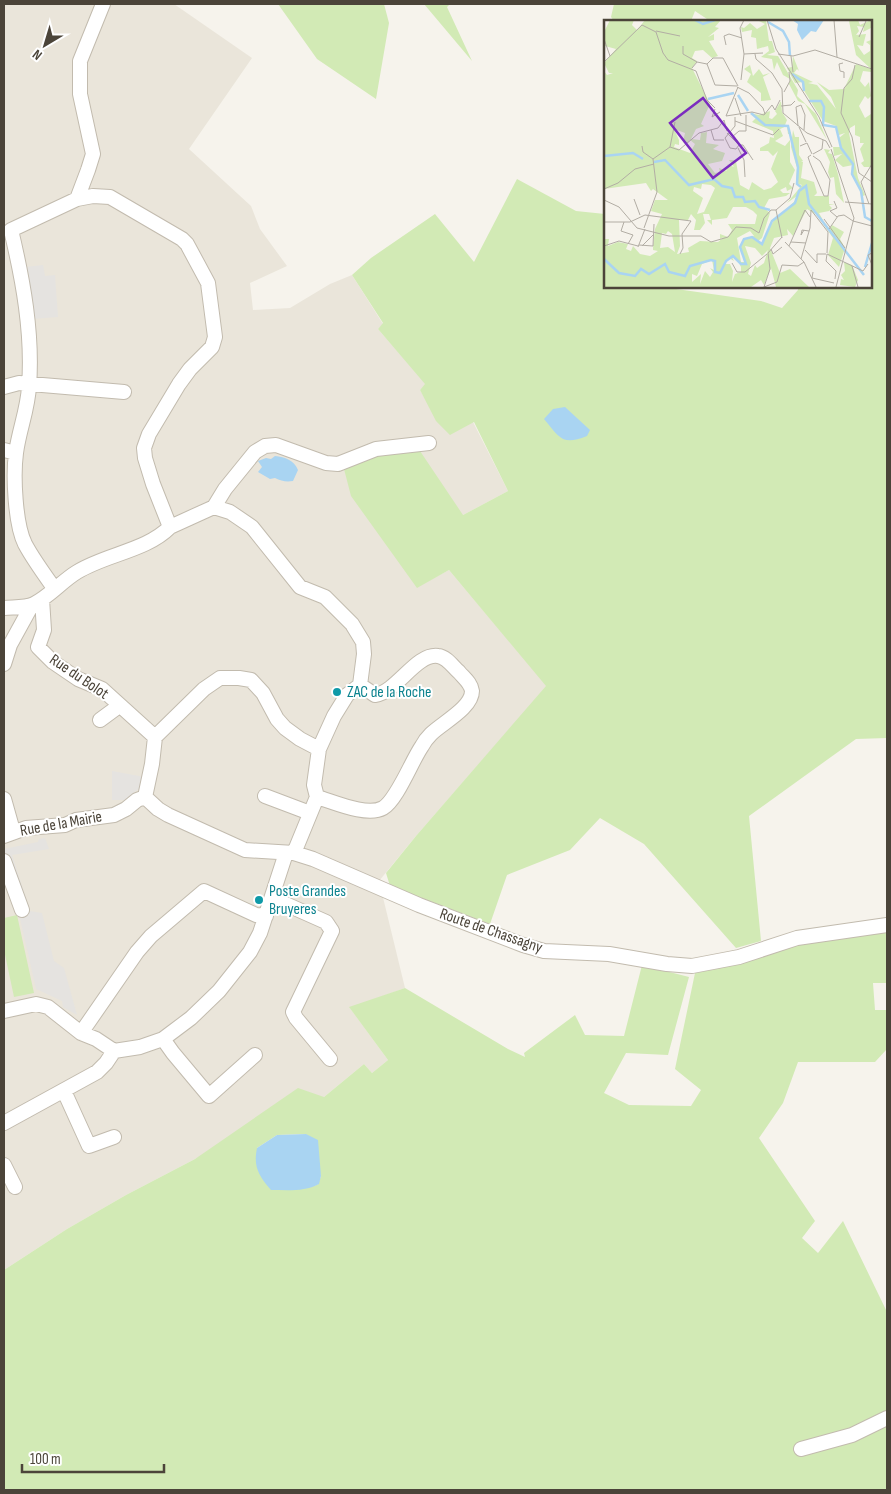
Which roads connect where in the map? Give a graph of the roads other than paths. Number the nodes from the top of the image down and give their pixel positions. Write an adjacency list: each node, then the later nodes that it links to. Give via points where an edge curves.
1 (103, 4): 2 (street, via 80,61 80,94 92,154)
2 (77, 198): 3 (street); 10 (street, via 110,197 182,239 208,283 215,337 212,347 179,384 144,448 153,484)
3 (8, 226): 4 (street, via 25,306)
4 (30, 384): 5 (street); 6 (street); 8 (street, via 28,400)
5 (4, 387)
6 (124, 392)
7 (429, 443): 9 (street, via 376,449 338,464 326,463 276,445 265,446 255,452 224,489)
8 (10, 452): 11 (street, via 19,530)
9 (214, 507): 10 (street); 15 (street, via 230,512 252,527 300,587 325,597 352,624 363,642)
10 (170, 527): 11 (street, via 148,542 78,571)
11 (54, 588): 12 (street)
12 (37, 602): 13 (street); 14 (street, via 10,645); 16 (street, Rue du Bolot, via 44,630 38,647 78,679 102,689)
13 (4, 608)
14 (4, 664)
15 (360, 685): 19 (street, via 347,695); 22 (street, via 375,695 383,694 429,657 439,656 469,683 472,691 463,708 431,734 420,748 392,800 383,808 360,810)
16 (119, 706): 17 (street); 18 (street, Rue du Bolot)
17 (100, 720)
18 (155, 737): 19 (street, via 204,689 220,678 239,678 251,680 263,693 285,728); 21 (street)
19 (319, 749): 22 (street, via 314,785)
20 (265, 796): 24 (street)
21 (145, 797): 25 (street, Rue de la Mairie, via 114,815 26,828); 26 (street, Route de Chassagny, via 168,815 245,850)
22 (316, 797): 24 (street)
23 (4, 800): 25 (street)
24 (310, 813): 26 (street)
25 (9, 834)
26 (290, 853): 28 (street); 31 (street, Route de Chassagny, via 313,859 445,915 544,951 608,954 692,966 739,957 796,938)
27 (4, 861): 29 (street)
28 (272, 898): 30 (street); 37 (street, via 326,922 332,931 293,1012)
29 (22, 910)
30 (266, 916): 33 (street, via 256,915 204,891 137,952); 34 (street, via 250,952 219,991)
31 (887, 925)
32 (4, 1012): 33 (street, via 36,1004 48,1007)
33 (81, 1033): 35 (street)
34 (163, 1040): 35 (street); 36 (street, via 209,1096)
35 (114, 1050): 38 (street, via 97,1072)
36 (255, 1055)
37 (330, 1060)
38 (64, 1091): 39 (street); 40 (street, via 89,1146)
39 (4, 1123)
40 (114, 1137)
41 (4, 1165): 42 (street)
42 (15, 1187)
43 (887, 1418): 44 (street, via 852,1435)
44 (801, 1449)

